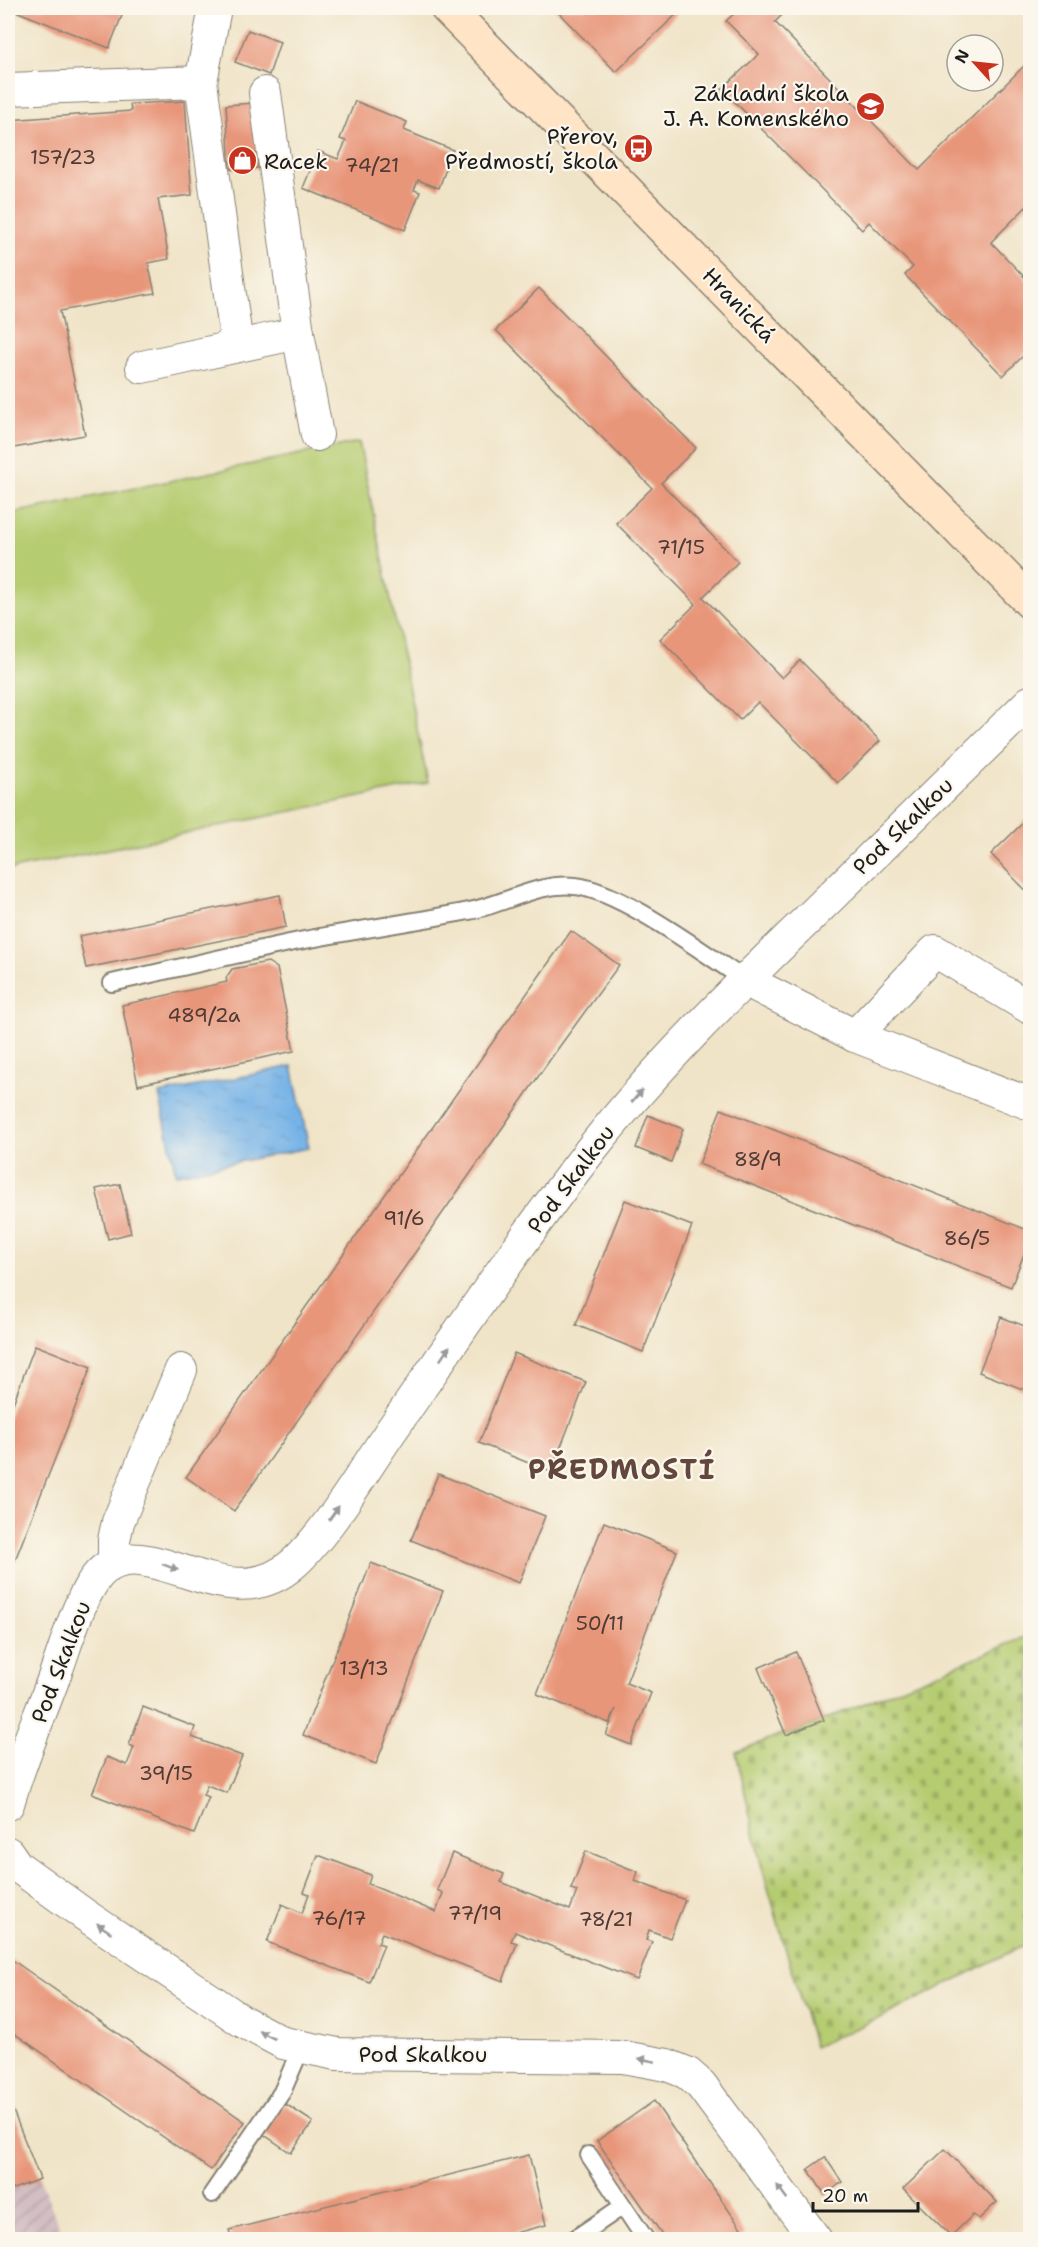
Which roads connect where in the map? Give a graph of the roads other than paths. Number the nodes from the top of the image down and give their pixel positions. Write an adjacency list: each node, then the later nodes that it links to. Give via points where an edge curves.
1 (215, 8): 3 (street)
2 (447, 8): 10 (main road, Hranická)
3 (201, 82): 4 (street); 7 (street)
4 (8, 89)
5 (265, 93): 6 (street)
6 (298, 333): 7 (street); 9 (street)
7 (237, 346): 8 (street)
8 (142, 367)
9 (317, 435)
10 (1030, 602)
11 (1030, 702): 12 (street, Pod Skalkou)
12 (745, 980): 13 (lane, via 612,898 591,889 557,885 472,910 298,942); 15 (street); 18 (street, Pod Skalkou, one-way to 12, via 137,1557 215,1582 244,1583 272,1577 297,1560 576,1168 654,1075)
13 (112, 983)
14 (1030, 1008): 15 (street, via 935,951)
15 (855, 1036): 16 (street)
16 (1030, 1104)
17 (181, 1370): 18 (street, via 118,1522)
18 (114, 1563): 19 (street, Pod Skalkou, via 94,1580 85,1598)
19 (8, 1804)
20 (8, 1853): 21 (street, Pod Skalkou, one-way to 20, via 263,2034 233,2015 39,1882 17,1866)
21 (301, 2048): 23 (lane, via 282,2092); 27 (street, Pod Skalkou, one-way to 21, via 710,2094 687,2073 668,2065 597,2055 337,2054)
22 (589, 2154): 24 (lane)
23 (212, 2194)
24 (623, 2206): 25 (lane); 26 (lane)
25 (573, 2240)
26 (646, 2240)
27 (816, 2240)

